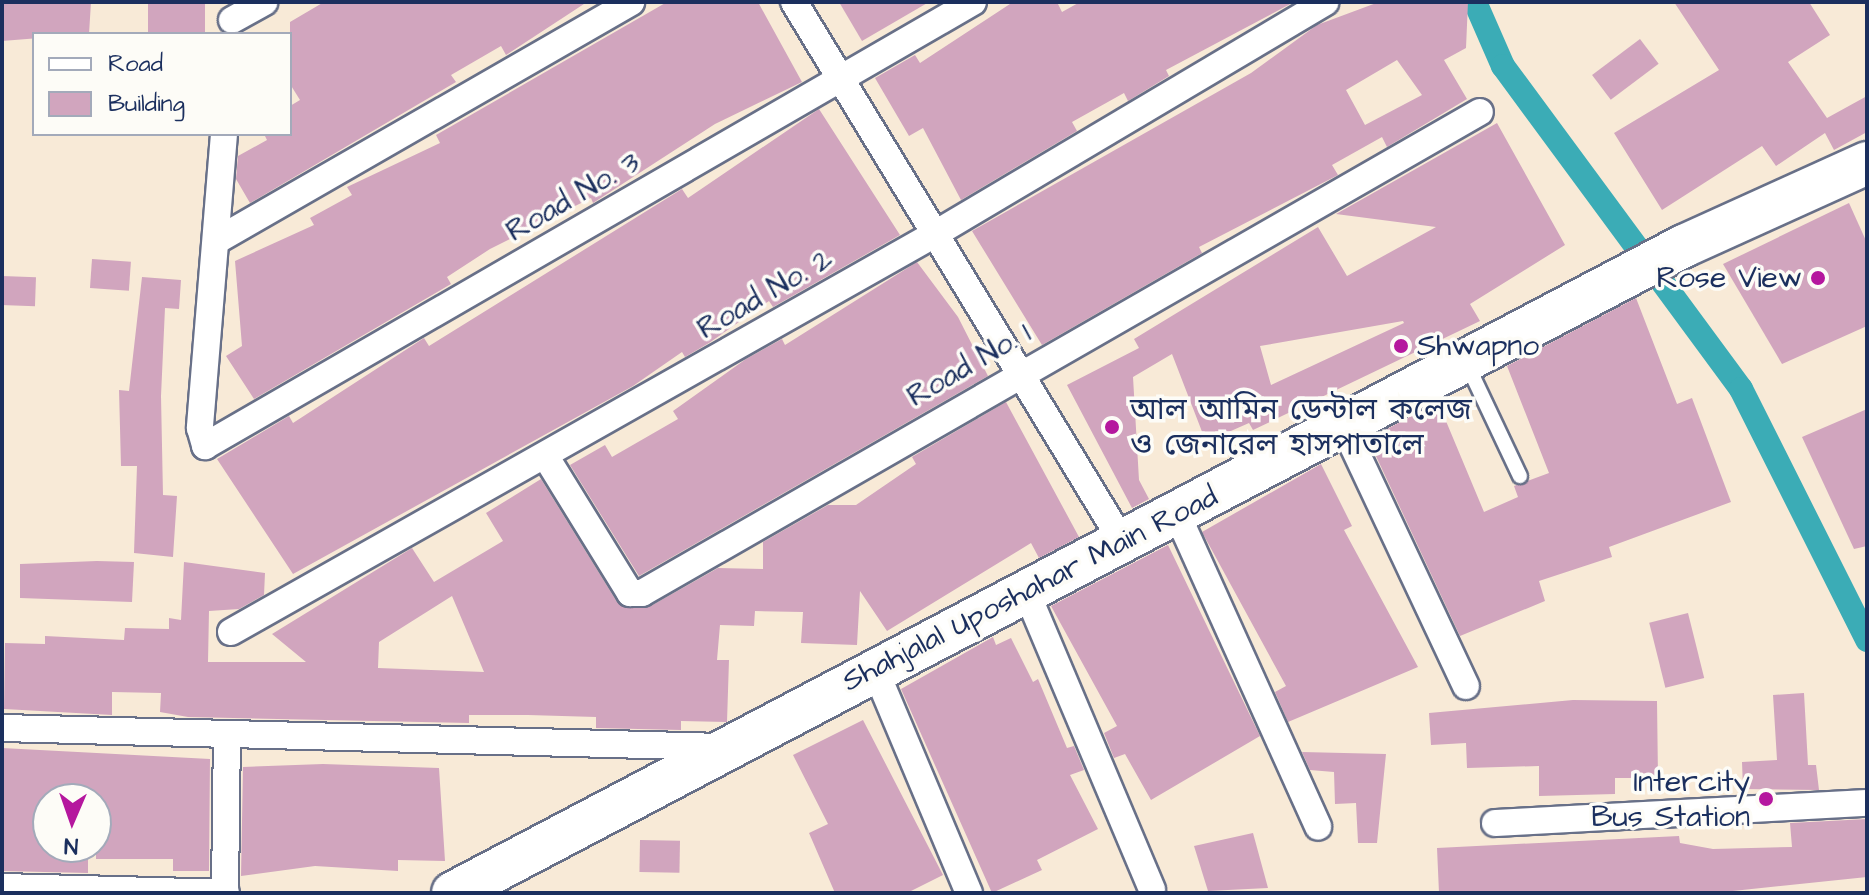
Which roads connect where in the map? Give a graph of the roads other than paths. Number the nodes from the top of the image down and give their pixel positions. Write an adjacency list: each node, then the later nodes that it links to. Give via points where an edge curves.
1 (264, 2): 6 (street)
2 (631, 2): 12 (street)
3 (794, 2): 7 (street)
4 (973, 2): 7 (street, Road No. 3)
5 (1325, 2): 11 (street, Road No. 2)
6 (232, 19)
7 (839, 78): 11 (street); 12 (street, Road No. 3, via 205,446 200,428)
8 (1480, 112): 14 (street, Road No. 1)
9 (224, 136): 12 (street)
10 (1867, 163): 13 (main road, Shahjalal Uposhahar Main Road, via 1684,246)
11 (935, 234): 14 (street); 16 (street, Road No. 2)
12 (216, 241)
13 (1465, 361): 15 (main road, Shahjalal Uposhahar Main Road); 17 (lane)
14 (1019, 372): 16 (street, Road No. 1, via 642,593 630,593); 19 (street)
15 (1345, 429): 18 (main road, Shahjalal Uposhahar Main Road); 23 (street)
16 (546, 457): 21 (street, Road No. 2)
17 (1520, 476)
18 (1177, 514): 19 (main road, Shahjalal Uposhahar Main Road); 31 (street)
19 (1122, 541): 20 (main road, Shahjalal Uposhahar Main Road)
20 (1026, 591): 22 (main road, Shahjalal Uposhahar Main Road); 33 (street)
21 (231, 632)
22 (874, 667): 26 (main road, Shahjalal Uposhahar Main Road); 36 (street)
23 (1466, 686)
24 (2, 728): 25 (street)
25 (227, 734): 26 (street); 34 (street)
26 (729, 747): 35 (main road, Shahjalal Uposhahar Main Road)
27 (1867, 787): 29 (street, via 1809,800 1709,803)
28 (1867, 803): 29 (street)
29 (1686, 814): 30 (street)
30 (1495, 823)
31 (1318, 827)
32 (2, 887): 34 (street)
33 (1152, 889)
34 (226, 893)
35 (453, 893)
36 (969, 893)

